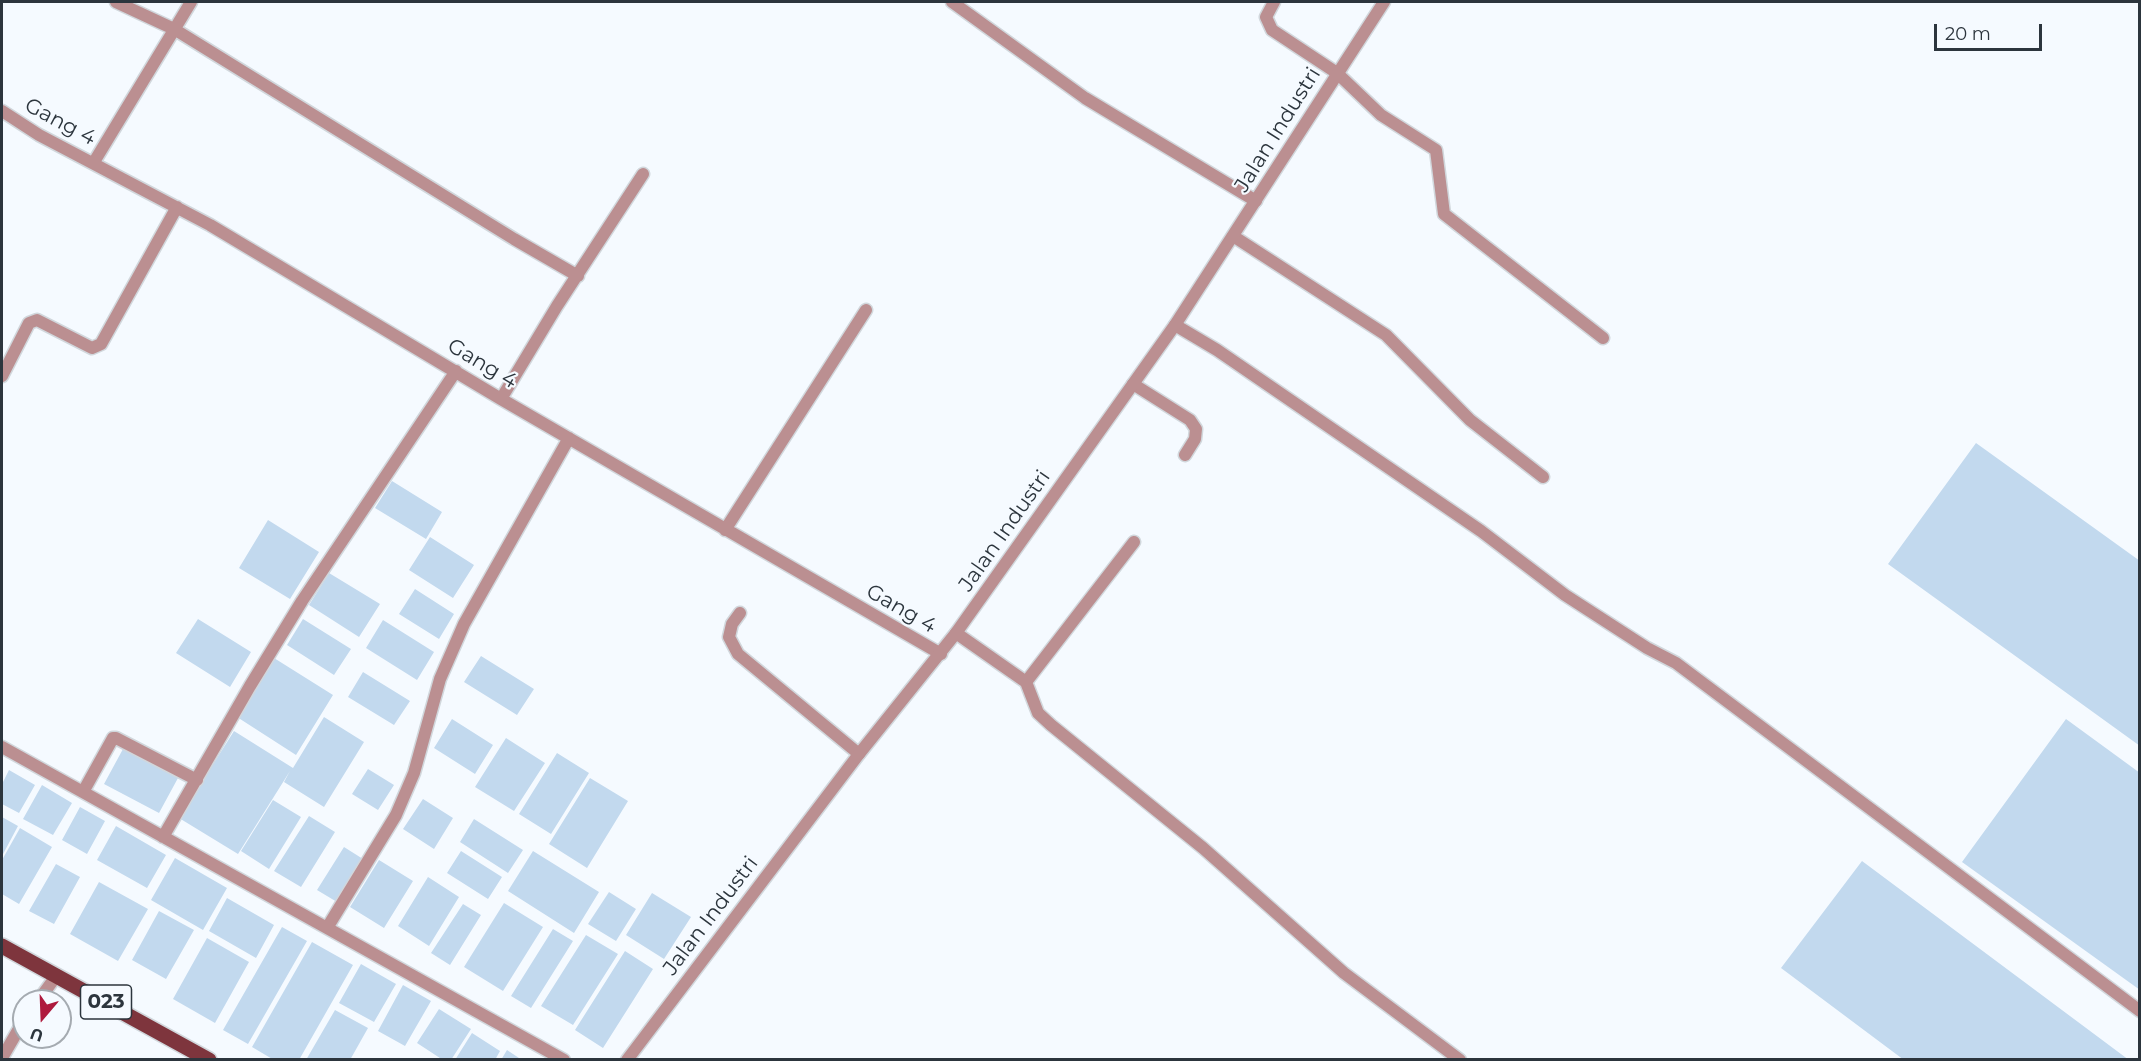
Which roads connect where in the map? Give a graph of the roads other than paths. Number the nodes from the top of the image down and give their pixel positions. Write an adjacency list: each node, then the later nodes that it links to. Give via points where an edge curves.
1 (116, 2): 6 (street)
2 (191, 2): 6 (street)
3 (952, 2): 11 (street, via 1085,98)
4 (1274, 2): 7 (street, via 1266,17 1272,30)
5 (1384, 2): 7 (street, Jalan Industri)
6 (174, 29): 9 (street); 14 (street)
7 (1337, 73): 11 (street, Jalan Industri); 17 (street, via 1381,116 1436,150 1444,214)
8 (2, 111): 9 (street, Gang 4, via 39,135)
9 (94, 162): 12 (street, Gang 4)
10 (643, 174): 14 (street)
11 (1256, 201): 13 (street, Jalan Industri)
12 (177, 207): 18 (street, Gang 4); 19 (street, via 101,344 92,348 37,320 29,323)
13 (1233, 236): 16 (street, Jalan Industri); 24 (street, via 1386,335 1470,420)
14 (578, 276): 21 (street)
15 (866, 310): 25 (street)
16 (1175, 325): 20 (street, Jalan Industri); 40 (street, via 1481,531 1565,595 1676,663)
17 (1603, 338)
18 (456, 371): 21 (street, Gang 4); 33 (street, via 302,601)
19 (2, 376)
20 (1133, 384): 23 (street, via 1190,420 1196,429 1195,439); 28 (street, Jalan Industri)
21 (501, 399): 22 (street, Gang 4)
22 (569, 438): 25 (street, Gang 4); 36 (street, via 464,624 440,679 414,773 396,815)
23 (1185, 455)
24 (1543, 477)
25 (725, 530): 29 (street, Gang 4)
26 (1134, 542): 30 (street)
27 (740, 612): 32 (street, via 729,637 738,654)
28 (957, 633): 29 (street, Jalan Industri); 30 (street)
29 (941, 654): 32 (street, Jalan Industri)
30 (1026, 682): 46 (street, via 1038,713 1050,725 1203,848 1344,973)
31 (2, 747): 34 (street)
32 (859, 754): 45 (street, Jalan Industri)
33 (197, 780): 34 (street, via 113,738); 35 (street)
34 (82, 792): 35 (street)
35 (163, 837): 36 (street)
36 (327, 928): 44 (street)
37 (2, 946): 38 (main road, 023)
38 (57, 975): 39 (street); 43 (main road, 023)
39 (47, 989)
40 (2139, 1011)
41 (12, 1041): 42 (street)
42 (2, 1058)
43 (209, 1059)
44 (564, 1059)
45 (627, 1059)
46 (1460, 1059)

